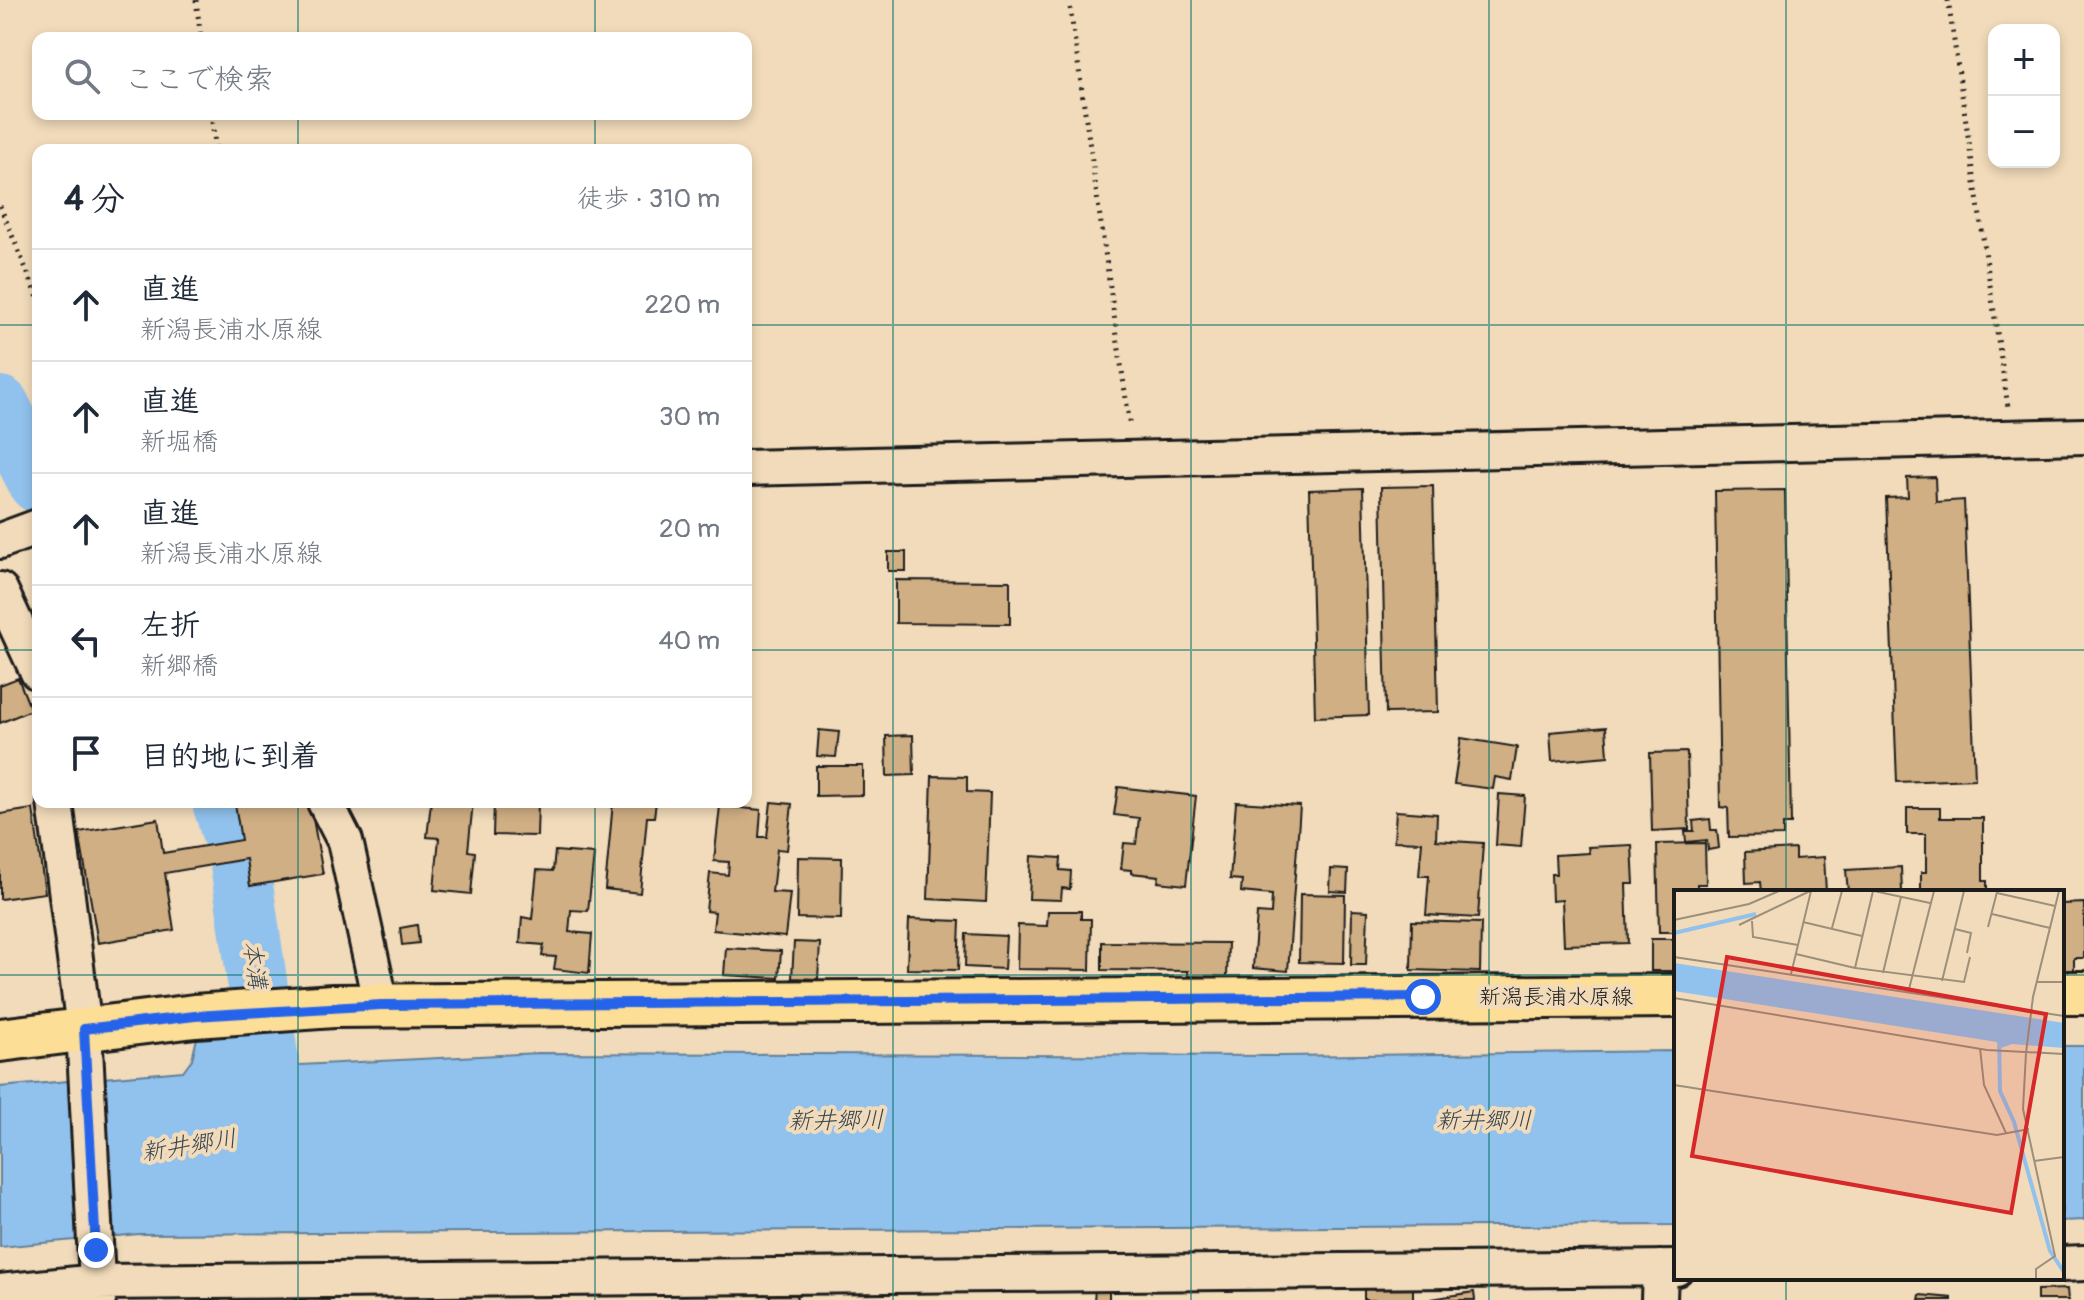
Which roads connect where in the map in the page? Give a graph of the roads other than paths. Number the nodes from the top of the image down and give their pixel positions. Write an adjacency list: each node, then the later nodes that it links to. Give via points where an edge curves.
1 (2084, 436): 2 (street)
2 (752, 468)
3 (32, 529): 4 (street)
4 (0, 541)
5 (0, 590): 6 (street)
6 (32, 659)
7 (56, 808): 12 (street)
8 (328, 808): 10 (street, via 345,841)
9 (1674, 996): 10 (main road, 新潟長浦水原線)
10 (381, 1005): 12 (main road, 新潟長浦水原線, via 195,1016)
11 (0, 1040): 12 (main road)
12 (84, 1045): 17 (street)
13 (2084, 1263): 14 (street)
14 (2064, 1264)
15 (1665, 1279): 16 (street)
16 (898, 1287): 17 (street)
17 (98, 1291): 18 (street)
18 (0, 1292)

